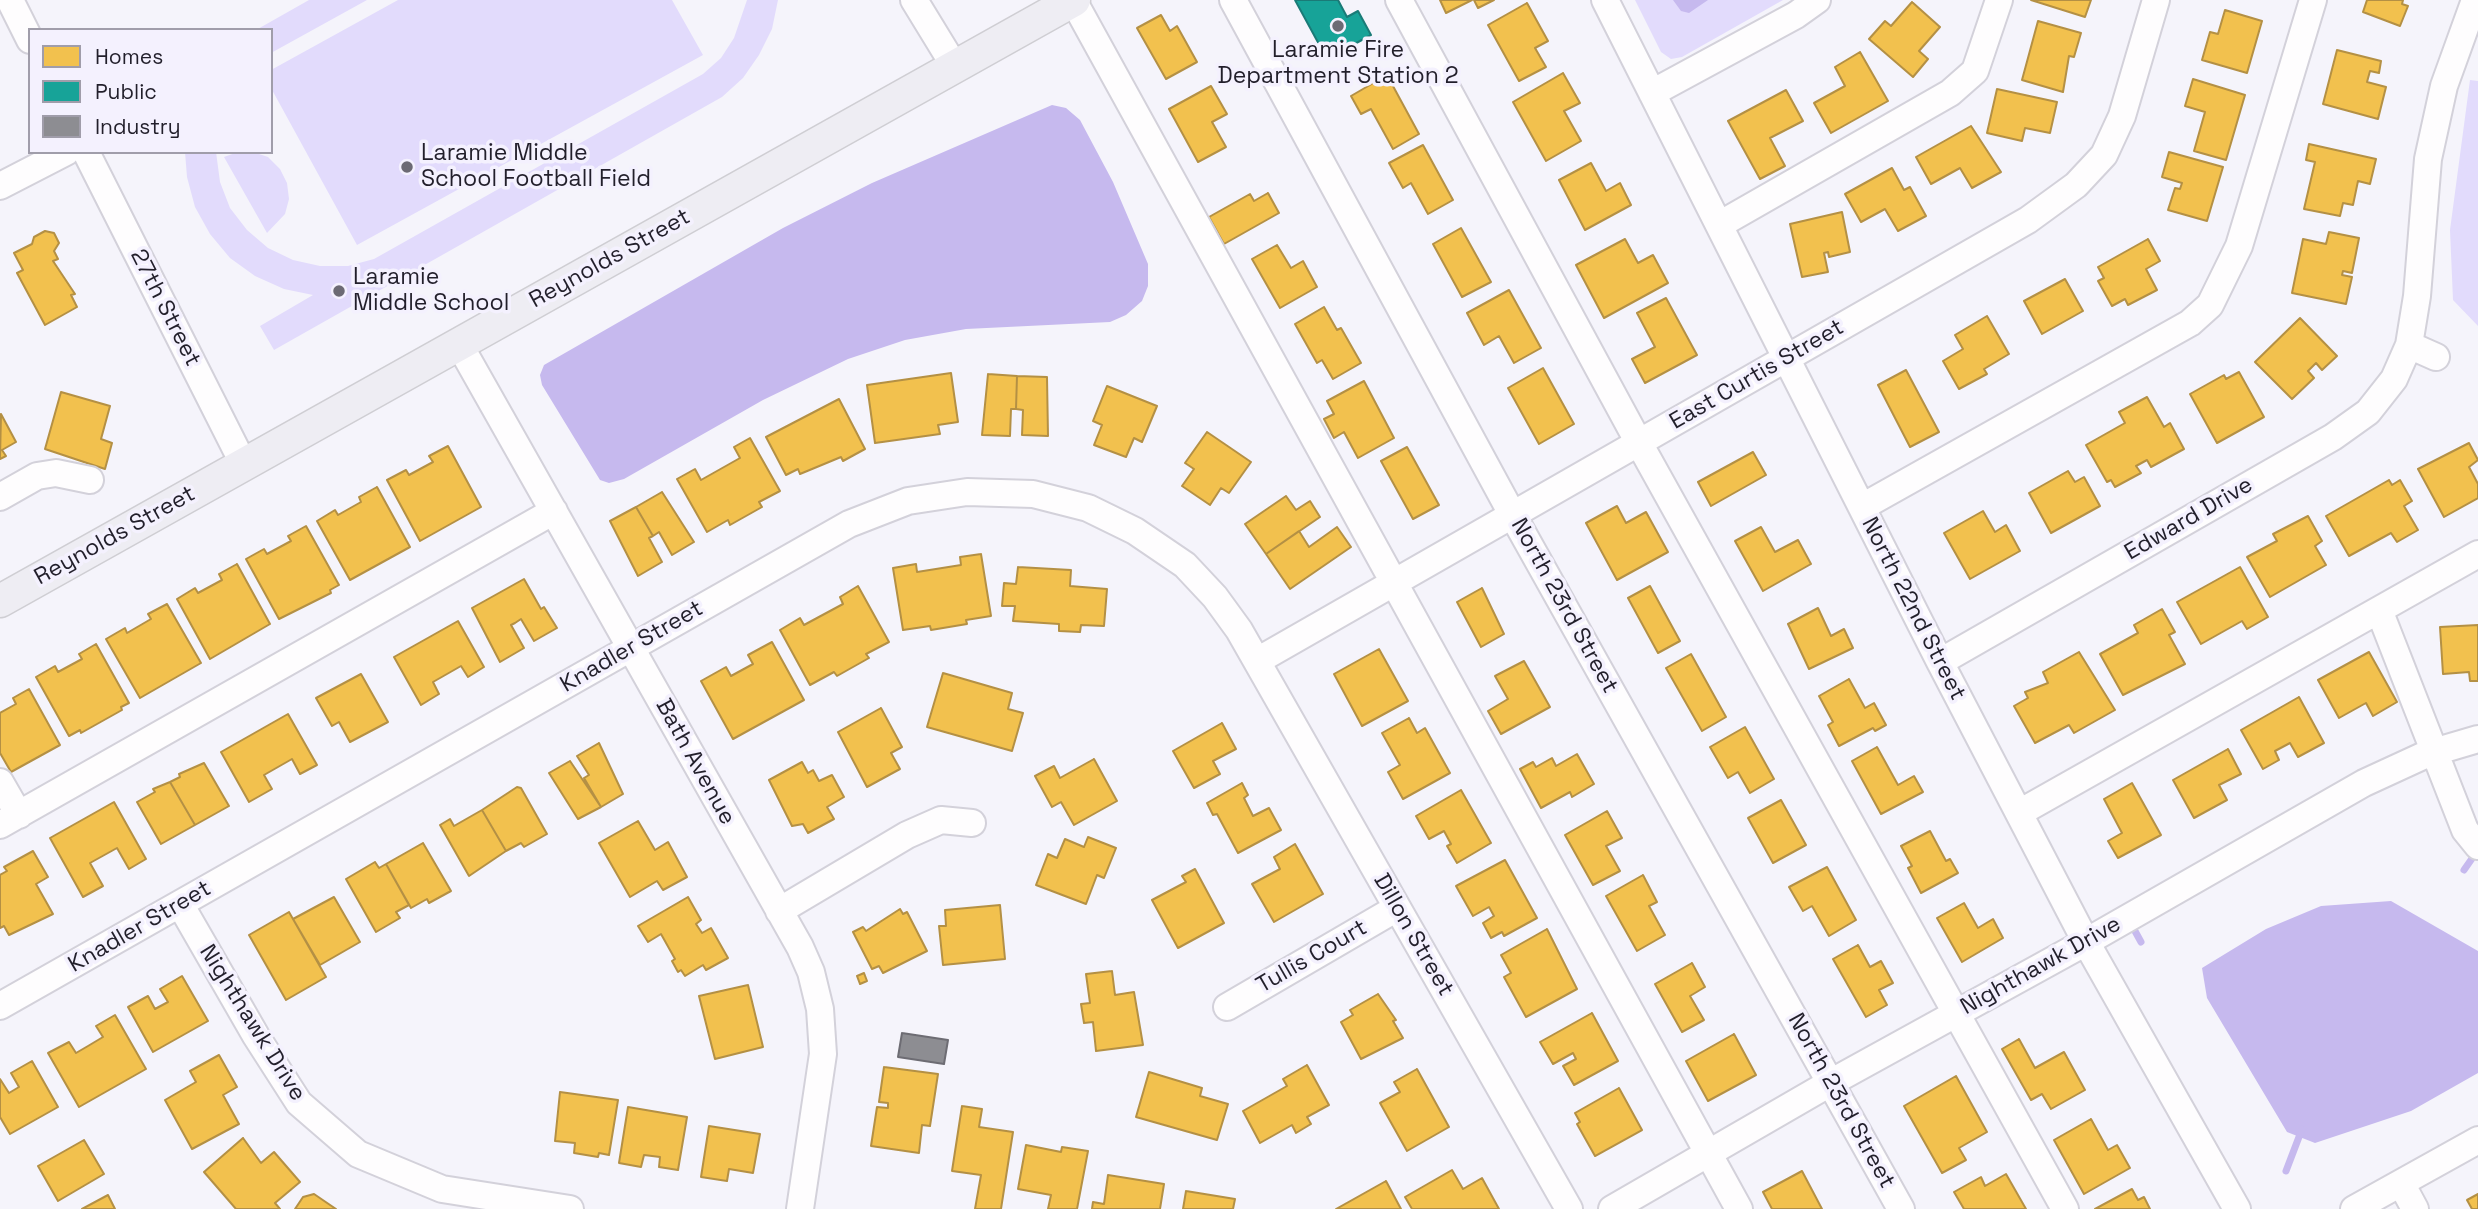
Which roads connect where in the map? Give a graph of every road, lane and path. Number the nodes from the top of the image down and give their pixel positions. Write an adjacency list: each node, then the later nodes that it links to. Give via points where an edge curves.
1 (10, 0): 12 (street)
2 (914, 0): 13 (street)
3 (1073, 0): 13 (main road, Reynolds Street); 31 (street)
4 (1233, 0): 29 (street, North 23rd Street)
5 (1399, 0): 23 (street)
6 (1605, 0): 14 (street, North 22nd Street)
7 (1817, 0): 14 (street)
8 (2000, 0): 18 (street, via 1975,71 1950,93)
9 (2156, 0): 22 (street, East Curtis Street, via 2122,116 2104,155 2076,185 2028,220)
10 (2313, 0): 27 (street, via 2239,246 2210,305 2159,341)
11 (2475, 0): 20 (street, Edward Drive, via 2444,86 2428,159)
12 (28, 36)
13 (955, 67): 19 (main road, Reynolds Street)
14 (1652, 93): 18 (street, North 22nd Street)
15 (62, 154): 17 (street)
16 (87, 154): 24 (street, 27th Street)
17 (0, 186)
18 (1719, 225): 22 (street, North 22nd Street)
19 (459, 344): 24 (main road, Reynolds Street); 28 (street, Bath Avenue)
20 (2409, 345): 21 (street); 36 (street, Edward Drive, via 2394,379 2368,412 2333,437)
21 (2437, 357)
22 (1786, 359): 23 (street, East Curtis Street); 27 (street, North 22nd Street)
23 (1639, 443): 29 (street, East Curtis Street); 50 (street)
24 (244, 465): 32 (main road, Reynolds Street)
25 (90, 480): 26 (street, via 56,473 37,476)
26 (0, 497)
27 (1862, 507): 36 (street, North 22nd Street)
28 (554, 511): 34 (street, Bath Avenue); 41 (street)
29 (1512, 514): 31 (street, East Curtis Street); 51 (street, North 23rd Street)
30 (2478, 554): 33 (street)
31 (1392, 581): 35 (street, East Curtis Street); 53 (street)
32 (2, 597)
33 (2379, 610): 38 (street); 40 (street)
34 (631, 648): 35 (street, Knadler Street, via 849,524 908,501 967,492 1033,494 1088,508 1135,531 1185,565 1215,597); 44 (street, Knadler Street); 46 (street, Bath Avenue)
35 (1257, 661): 45 (street, Dillon Street)
36 (1940, 662): 40 (street, North 22nd Street)
37 (2478, 739): 38 (street, Nighthawk Drive)
38 (2433, 752): 43 (street, via 2465,830); 47 (street, Nighthawk Drive, via 2364,783)
39 (0, 782): 41 (street)
40 (2019, 813): 47 (street, North 22nd Street)
41 (9, 820)
42 (972, 823): 46 (street, via 941,820 930,825)
43 (2478, 846)
44 (180, 904): 48 (street, Knadler Street); 55 (street, Nighthawk Drive, via 299,1103 358,1154 442,1189)
45 (1397, 908): 49 (street, Tullis Court); 57 (street, Dillon Street)
46 (779, 911): 56 (street, Bath Avenue, via 811,972 820,1009 823,1054)
47 (2087, 942): 50 (street, Nighthawk Drive); 62 (street, North 22nd Street)
48 (0, 1006)
49 (1227, 1007)
50 (1956, 1013): 51 (street, Nighthawk Drive); 61 (street)
51 (1830, 1083): 53 (street, Nighthawk Drive); 60 (street, North 23rd Street)
52 (2478, 1140): 54 (street)
53 (1708, 1153): 58 (street, Nighthawk Drive); 59 (street)
54 (2401, 1183): 63 (street); 64 (street)
55 (570, 1209)
56 (800, 1209)
57 (1569, 1209)
58 (1612, 1209)
59 (1739, 1209)
60 (1901, 1209)
61 (2065, 1209)
62 (2237, 1209)
63 (2354, 1209)
64 (2415, 1209)

